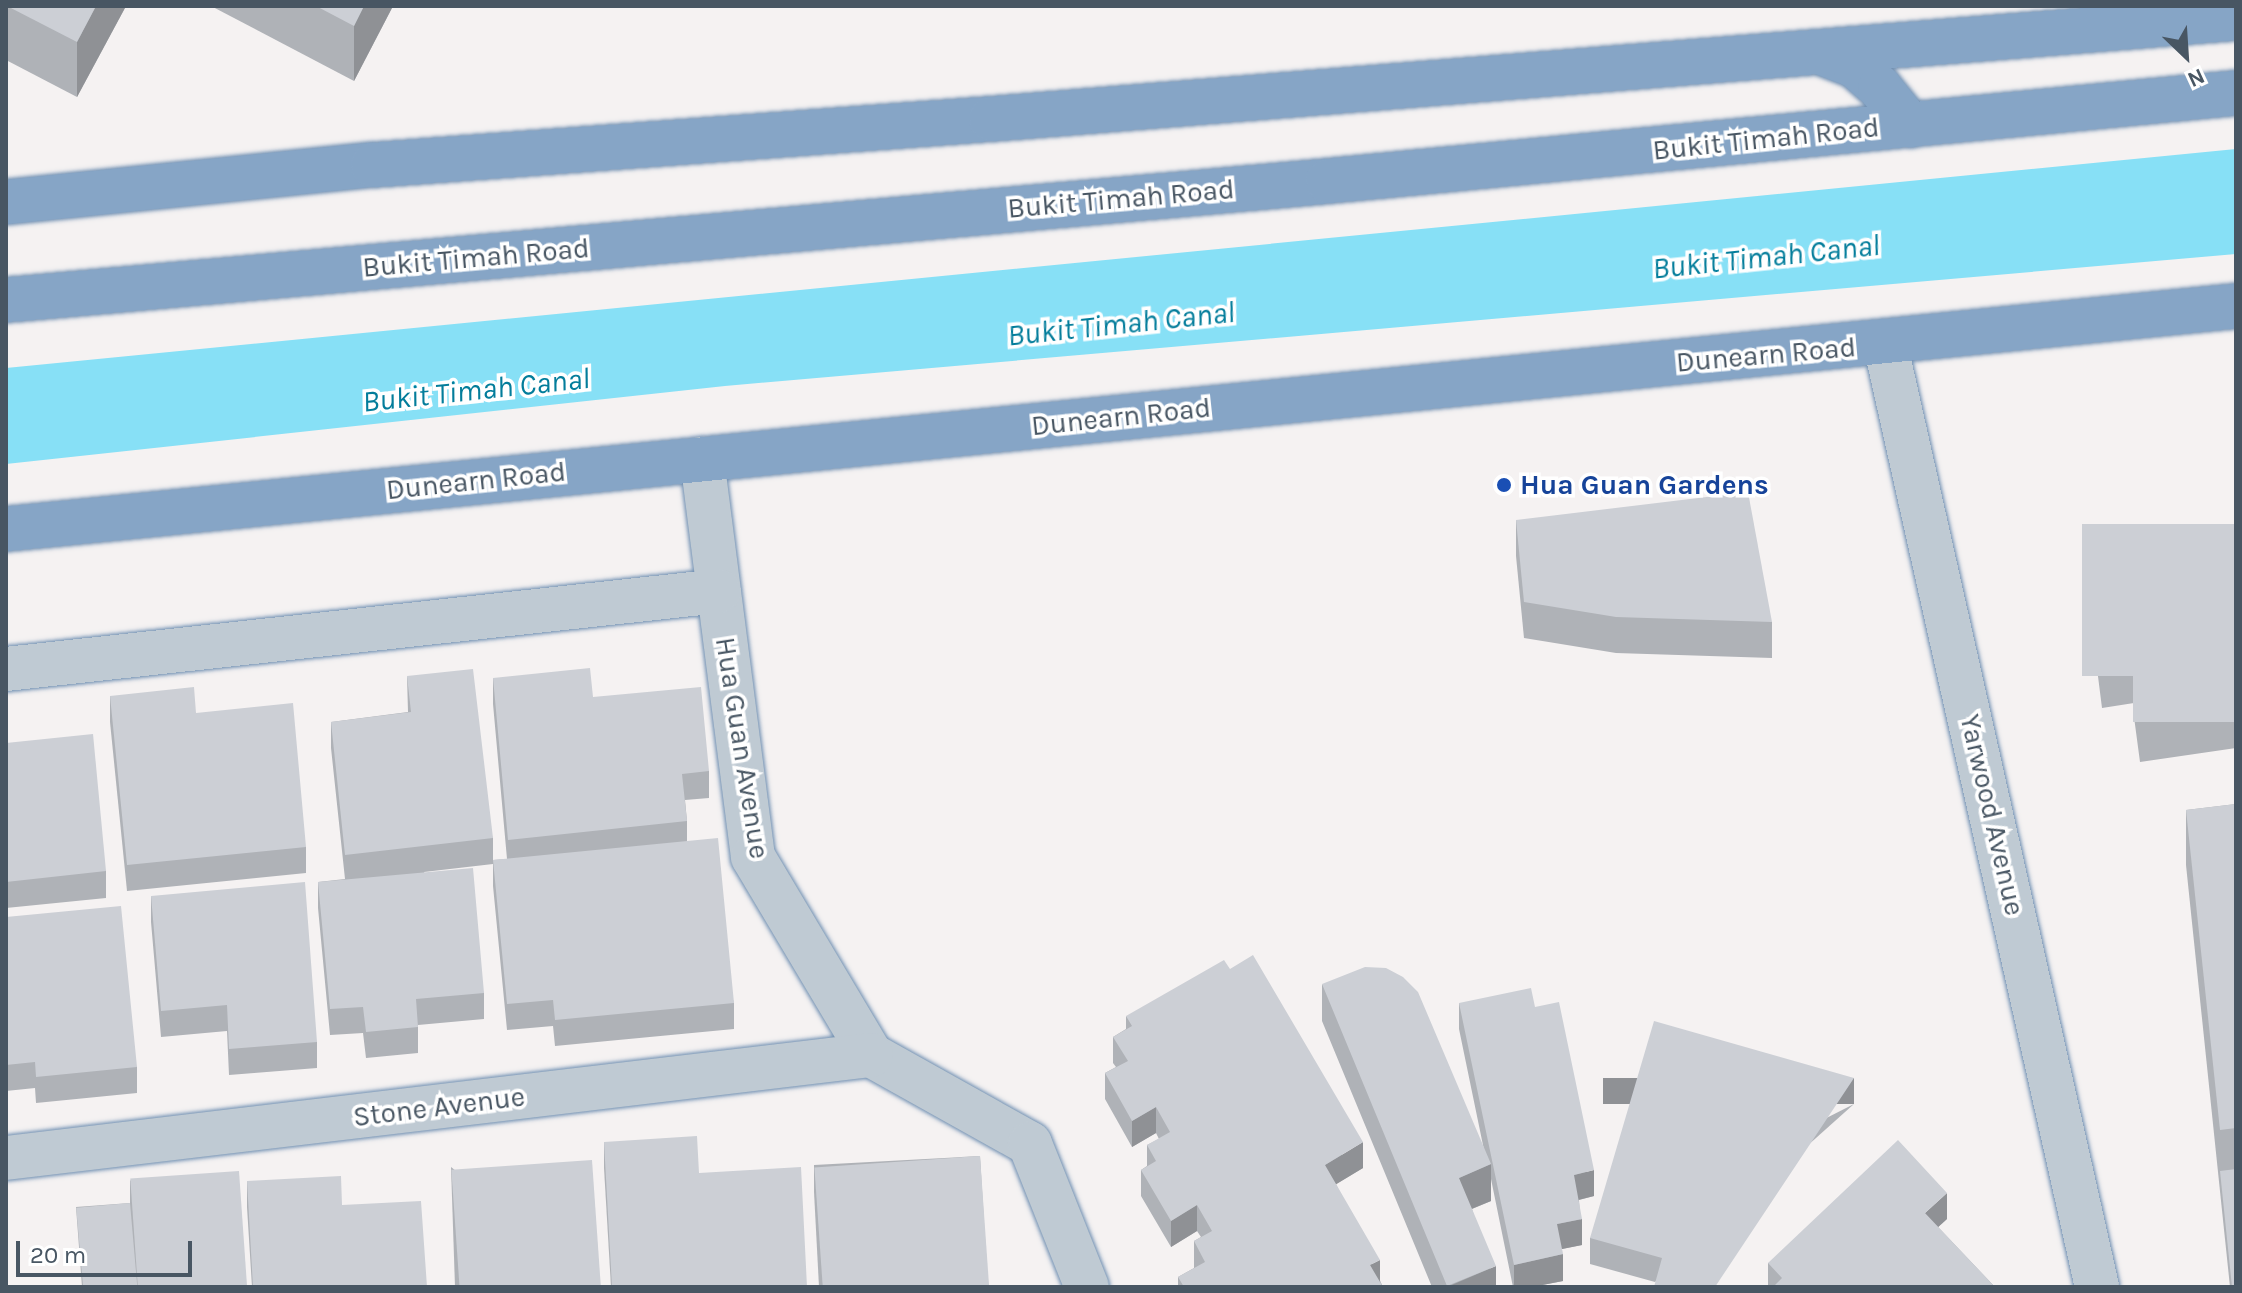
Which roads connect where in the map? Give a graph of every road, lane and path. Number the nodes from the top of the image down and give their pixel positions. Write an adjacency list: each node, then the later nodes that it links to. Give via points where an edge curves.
1 (2235, 17): 2 (highway)
2 (1819, 52): 4 (highway, via 1855,66); 5 (highway, via 373,165)
3 (2236, 93): 4 (highway, Bukit Timah Road)
4 (1910, 125): 6 (highway, Bukit Timah Road)
5 (6, 202)
6 (6, 300)
7 (2236, 306): 8 (highway, Dunearn Road)
8 (1885, 343): 9 (highway, Dunearn Road); 16 (street, Yarwood Avenue)
9 (702, 459): 10 (highway, Dunearn Road); 11 (street, Hua Guan Avenue)
10 (6, 529)
11 (719, 591): 12 (street); 13 (street, Hua Guan Avenue, via 753,857)
12 (6, 669)
13 (871, 1055): 14 (street, Stone Avenue); 15 (street, Hua Guan Avenue, via 1030,1144)
14 (6, 1158)
15 (1087, 1287)
16 (2097, 1287)

